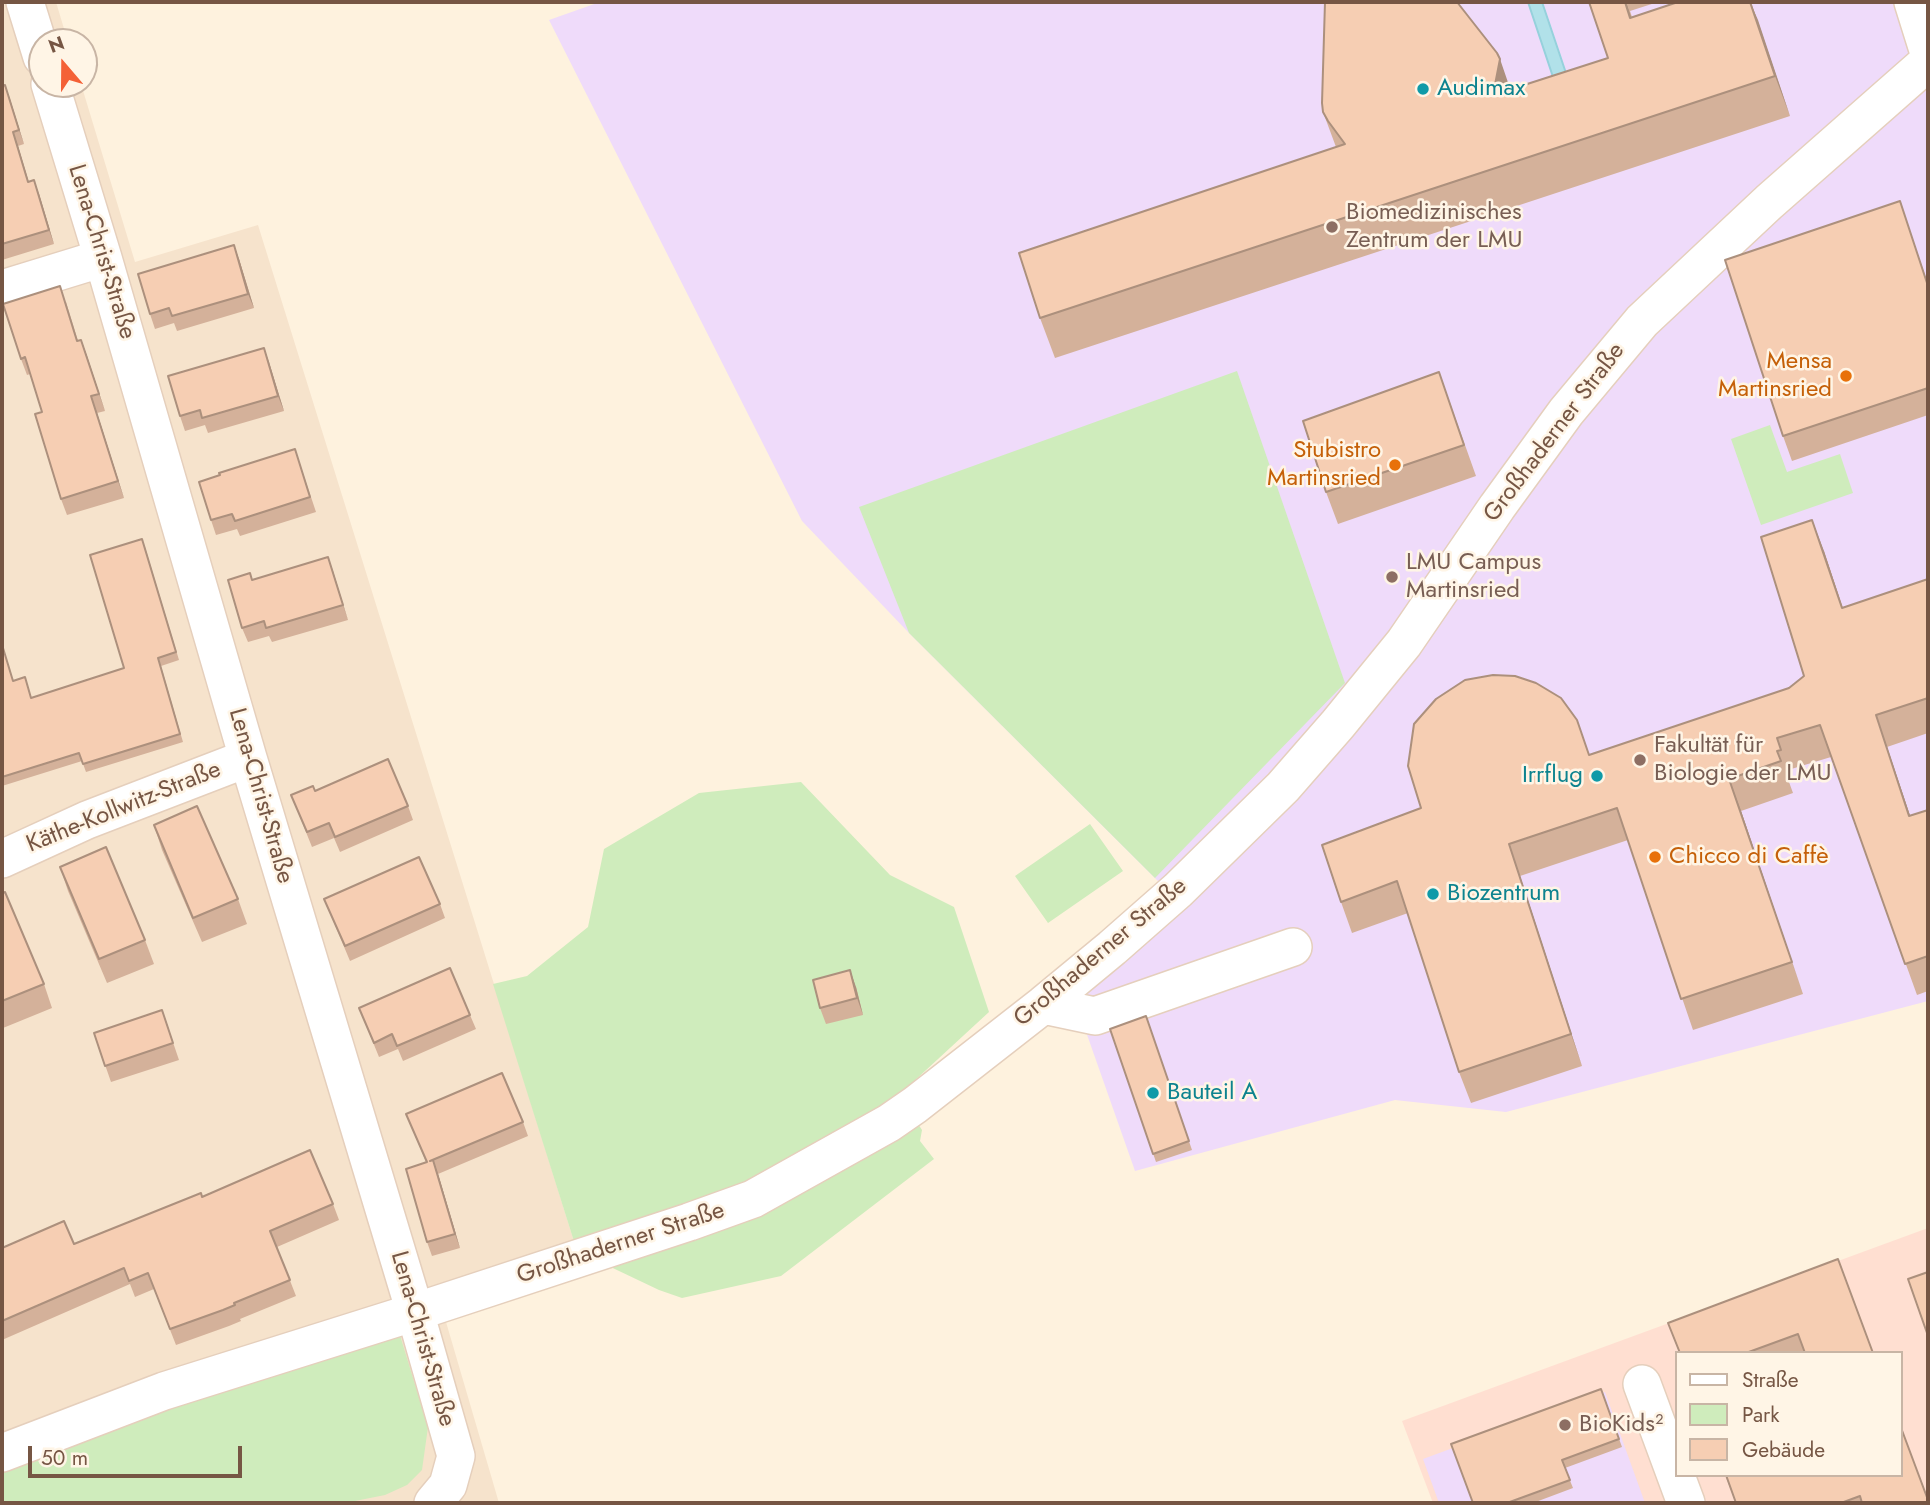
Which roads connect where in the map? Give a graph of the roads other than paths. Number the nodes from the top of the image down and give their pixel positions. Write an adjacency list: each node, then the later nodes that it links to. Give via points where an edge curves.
1 (25, 2): 3 (street)
2 (1913, 2): 4 (street)
3 (33, 28)
4 (1928, 50)
5 (1928, 62): 12 (street, Großhaderner Straße, via 1642,321 1566,412 1404,643 1283,787 1178,890)
6 (54, 98): 7 (street, Lena-Christ-Straße)
7 (103, 258): 8 (street); 9 (street, Lena-Christ-Straße)
8 (2, 289)
9 (247, 758): 10 (street, Käthe-Kollwitz-Straße, via 87,820); 13 (street, Lena-Christ-Straße)
10 (2, 859)
11 (1293, 947): 12 (street, via 1095,1016)
12 (1043, 1005): 13 (street, Großhaderner Straße, via 889,1124 753,1199)
13 (415, 1312): 15 (street, Großhaderner Straße, via 151,1395); 18 (street, Lena-Christ-Straße, via 456,1456 448,1485)
14 (1642, 1384): 16 (street)
15 (2, 1453)
16 (1674, 1471)
17 (1676, 1477): 19 (street)
18 (433, 1503)
19 (1686, 1503)

